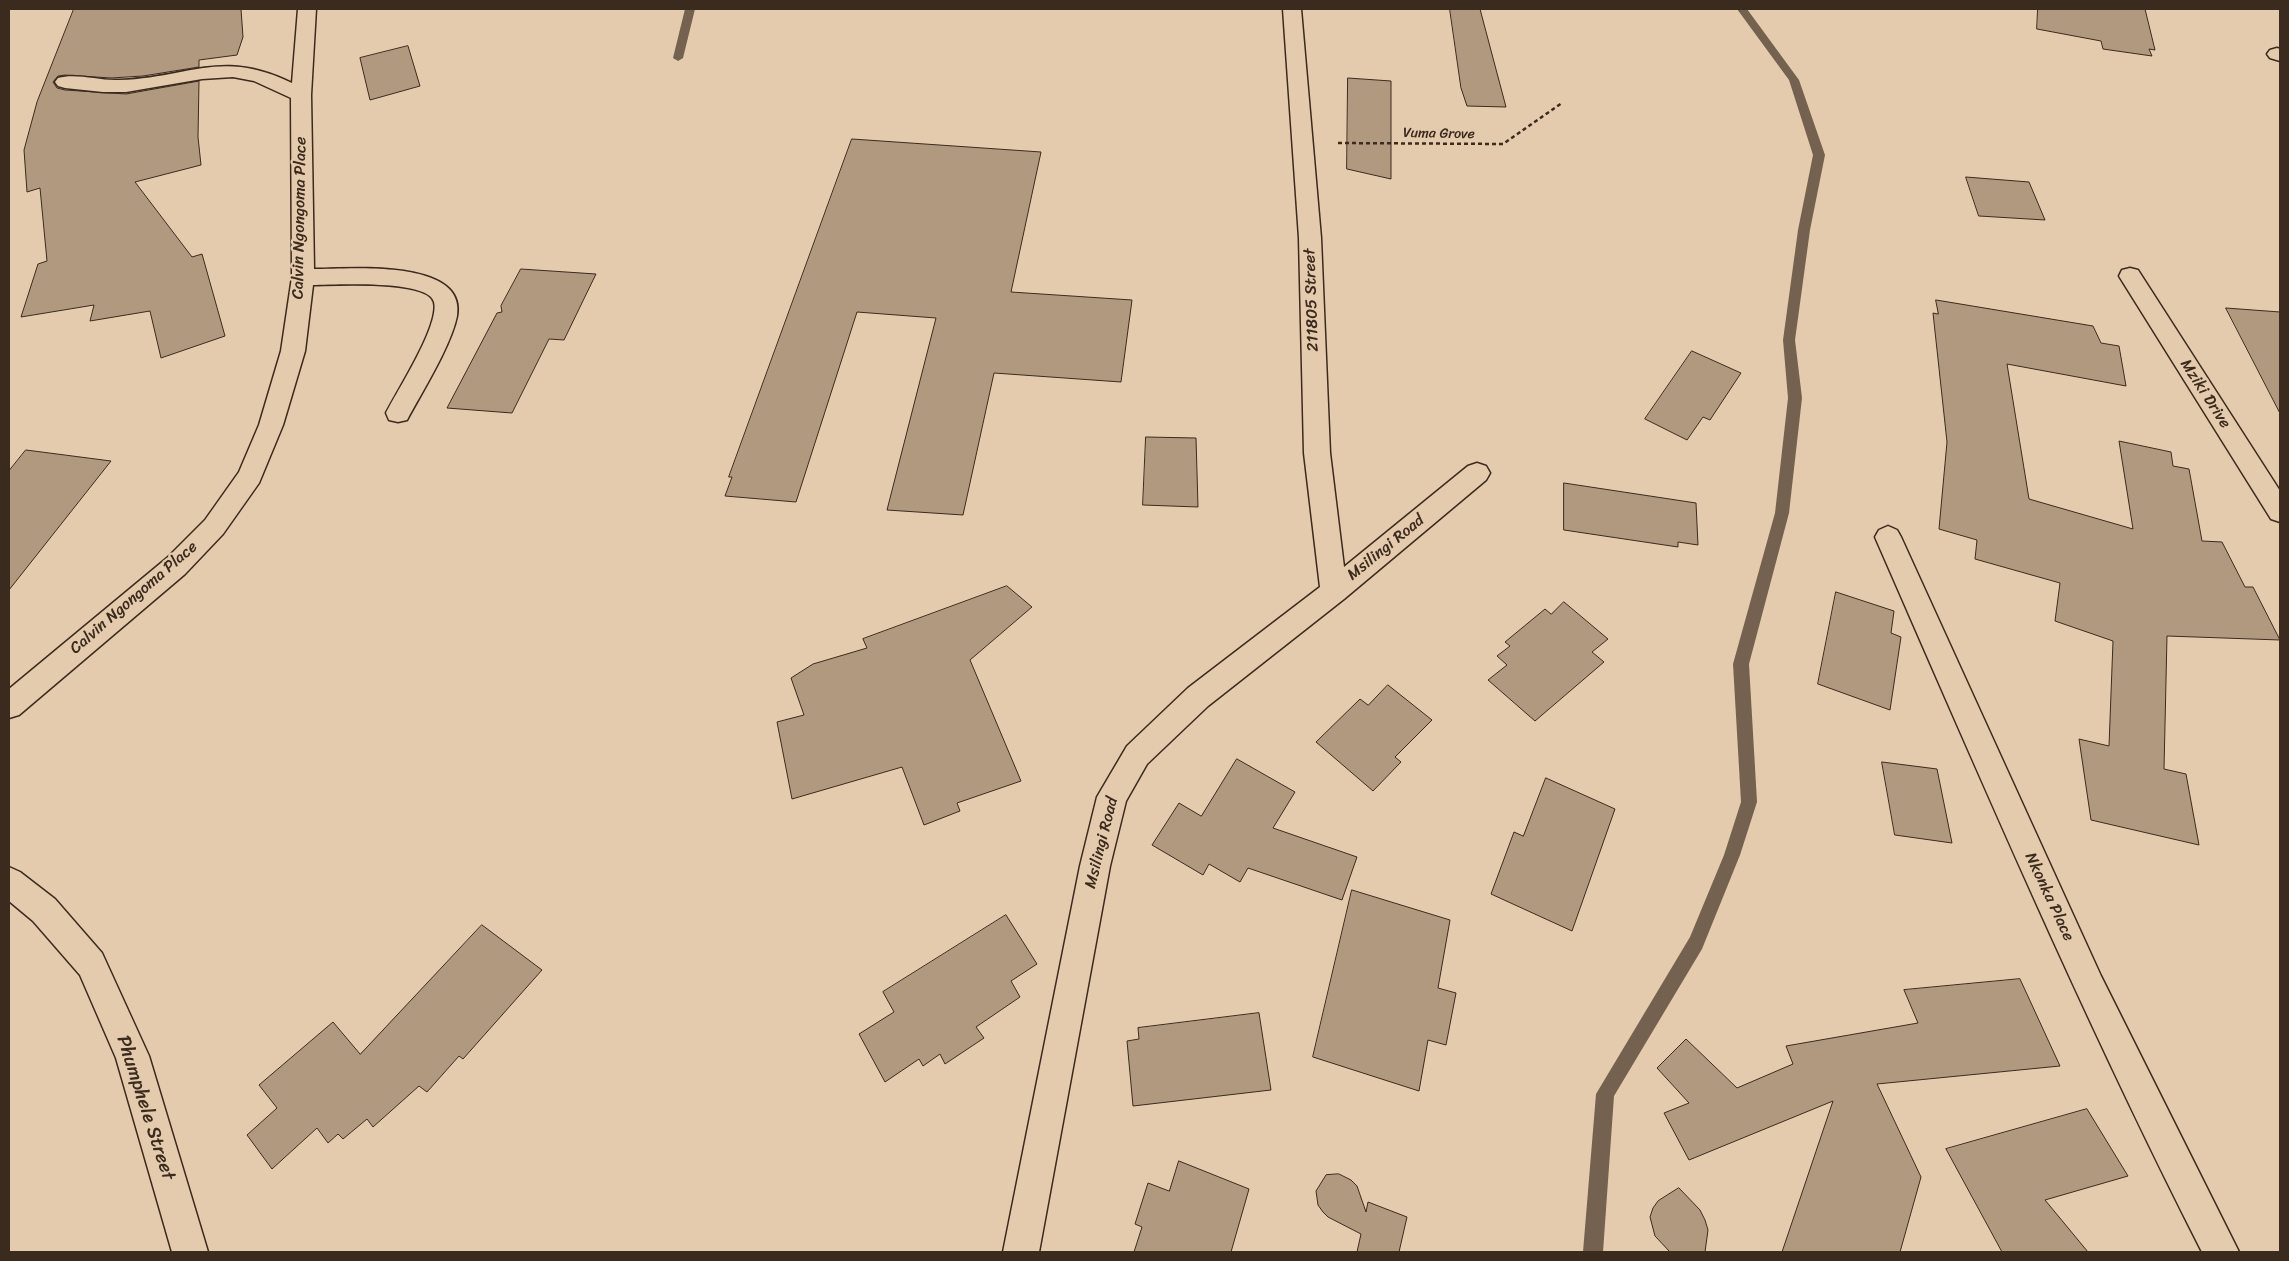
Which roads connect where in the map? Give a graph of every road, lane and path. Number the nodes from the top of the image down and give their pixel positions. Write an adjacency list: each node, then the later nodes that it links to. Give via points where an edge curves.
1 (307, 9): 4 (street, Calvin Ngongoma Place)
2 (1292, 9): 6 (street, 211805 Street)
3 (65, 82): 4 (street, via 127,86 234,71 250,73)
4 (301, 95): 8 (street, Calvin Ngongoma Place)
5 (1562, 103): 6 (path, Vuma Grove, via 1503,144)
6 (1302, 142): 13 (street, 211805 Street, via 1310,238 1317,453)
7 (2130, 276): 11 (street, Mziki Drive)
8 (303, 277): 9 (street, via 407,278 438,290 444,299 446,314); 14 (street, Calvin Ngongoma Place, via 293,351 271,425 250,476 214,527 176,566)
9 (398, 413)
10 (1477, 473): 13 (street, Msilingi Road)
11 (2280, 512)
12 (1888, 537): 18 (street, Nkonka Place, via 2034,865 2163,1142)
13 (1334, 591): 17 (street, Msilingi Road, via 1198,697 1137,755 1112,797 1095,866)
14 (9, 706)
15 (9, 882): 16 (street, Phumphele Street, via 44,910 91,964 132,1056)
16 (190, 1252)
17 (1021, 1252)
18 (2221, 1252)

